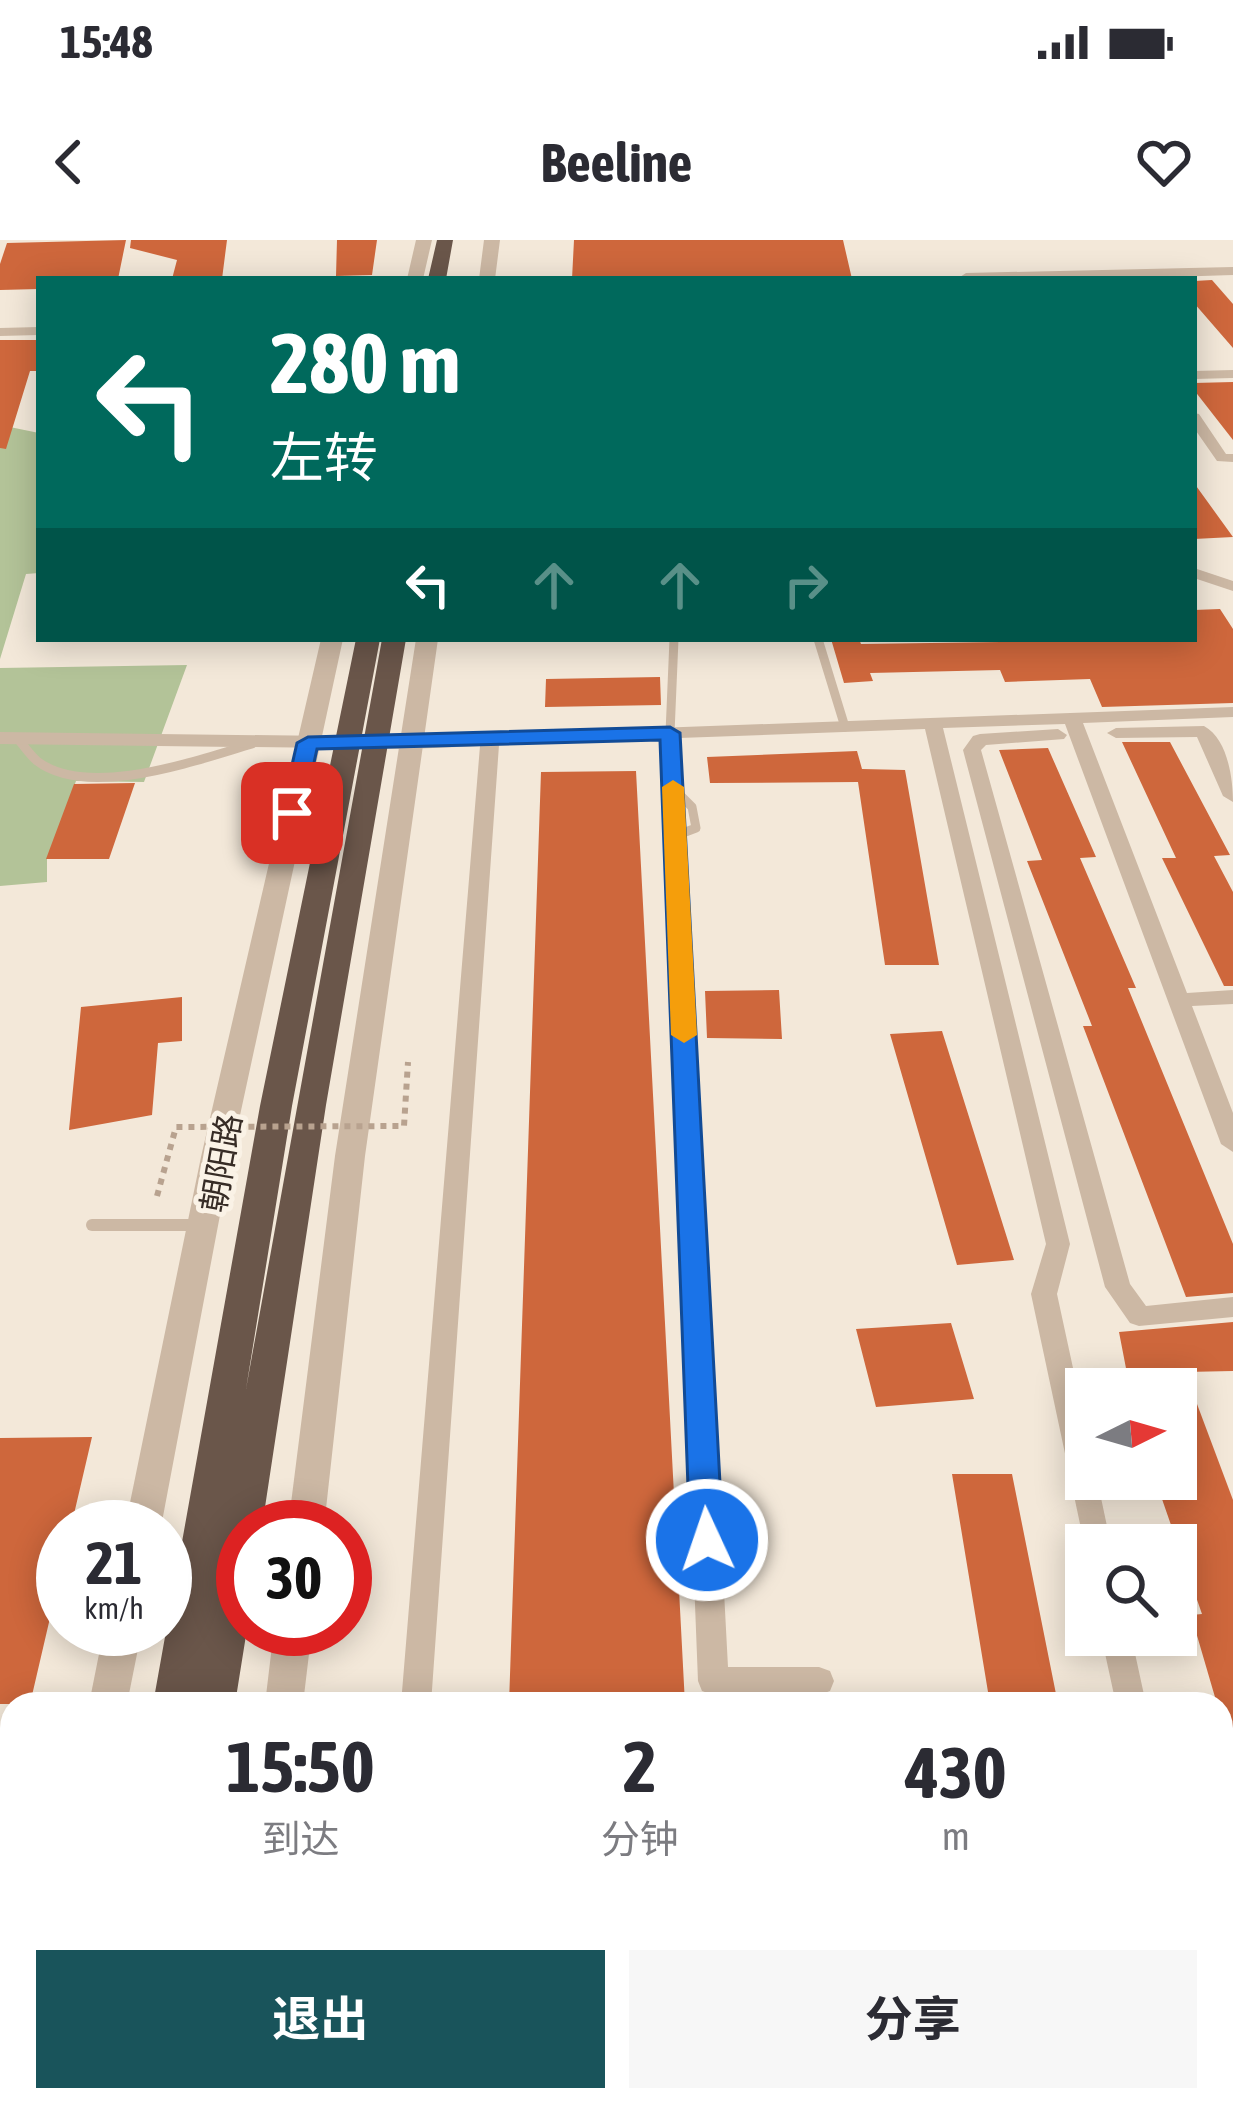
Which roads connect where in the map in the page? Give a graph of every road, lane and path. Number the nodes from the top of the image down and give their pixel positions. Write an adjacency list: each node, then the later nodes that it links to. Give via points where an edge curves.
1 (424, 240): 5 (street)
2 (446, 240): 6 (highway)
3 (492, 240): 7 (street)
4 (1233, 271): 8 (street)
5 (416, 276)
6 (438, 276)
7 (487, 276)
8 (1097, 276)
9 (0, 332): 10 (street)
10 (36, 332)
11 (1233, 374): 12 (street)
12 (1197, 375)
13 (1197, 421): 14 (street, via 1222,458)
14 (1233, 458)
15 (1197, 574): 16 (street)
16 (1233, 586)
17 (331, 642): 31 (street, 朝阳路)
18 (368, 642): 32 (highway, 朝阳路)
19 (394, 642): 32 (highway, 朝阳路)
20 (426, 642): 32 (street, 朝阳路)
21 (674, 642): 27 (lane)
22 (819, 642): 26 (lane)
23 (1233, 712): 25 (street)
24 (933, 723): 25 (street); 26 (street); 44 (street, via 1058,1244 1044,1294)
25 (1075, 726): 33 (street, via 1204,731); 35 (street); 41 (street, via 980,740 972,750 1118,1287 1139,1316)
26 (845, 727): 27 (street)
27 (670, 733): 29 (street); 48 (street, via 713,1681)
28 (5, 737): 30 (street); 30 (lane, via 64,774 130,774)
29 (490, 740): 32 (street); 53 (street)
30 (255, 743): 31 (street)
31 (308, 743): 32 (street); 40 (street, 朝阳路)
32 (377, 743): 43 (street, 朝阳路, via 350,1156); 50 (highway, 朝阳路, via 276,1106); 51 (highway, 朝阳路)
33 (1233, 796)
34 (1233, 998): 35 (street)
35 (1179, 1000): 37 (street)
36 (408, 1062): 38 (path, bridge, via 404,1126 176,1127)
37 (1233, 1144)
38 (157, 1196)
39 (92, 1225): 40 (lane)
40 (203, 1225): 42 (street, 朝阳路)
41 (1233, 1307)
42 (148, 1500)
43 (309, 1500)
44 (1093, 1524)
45 (118, 1656): 49 (street)
46 (290, 1656): 52 (street)
47 (1121, 1656): 54 (street)
48 (819, 1681)
49 (110, 1692)
50 (176, 1692)
51 (216, 1692)
52 (285, 1692)
53 (417, 1692)
54 (1128, 1692)

